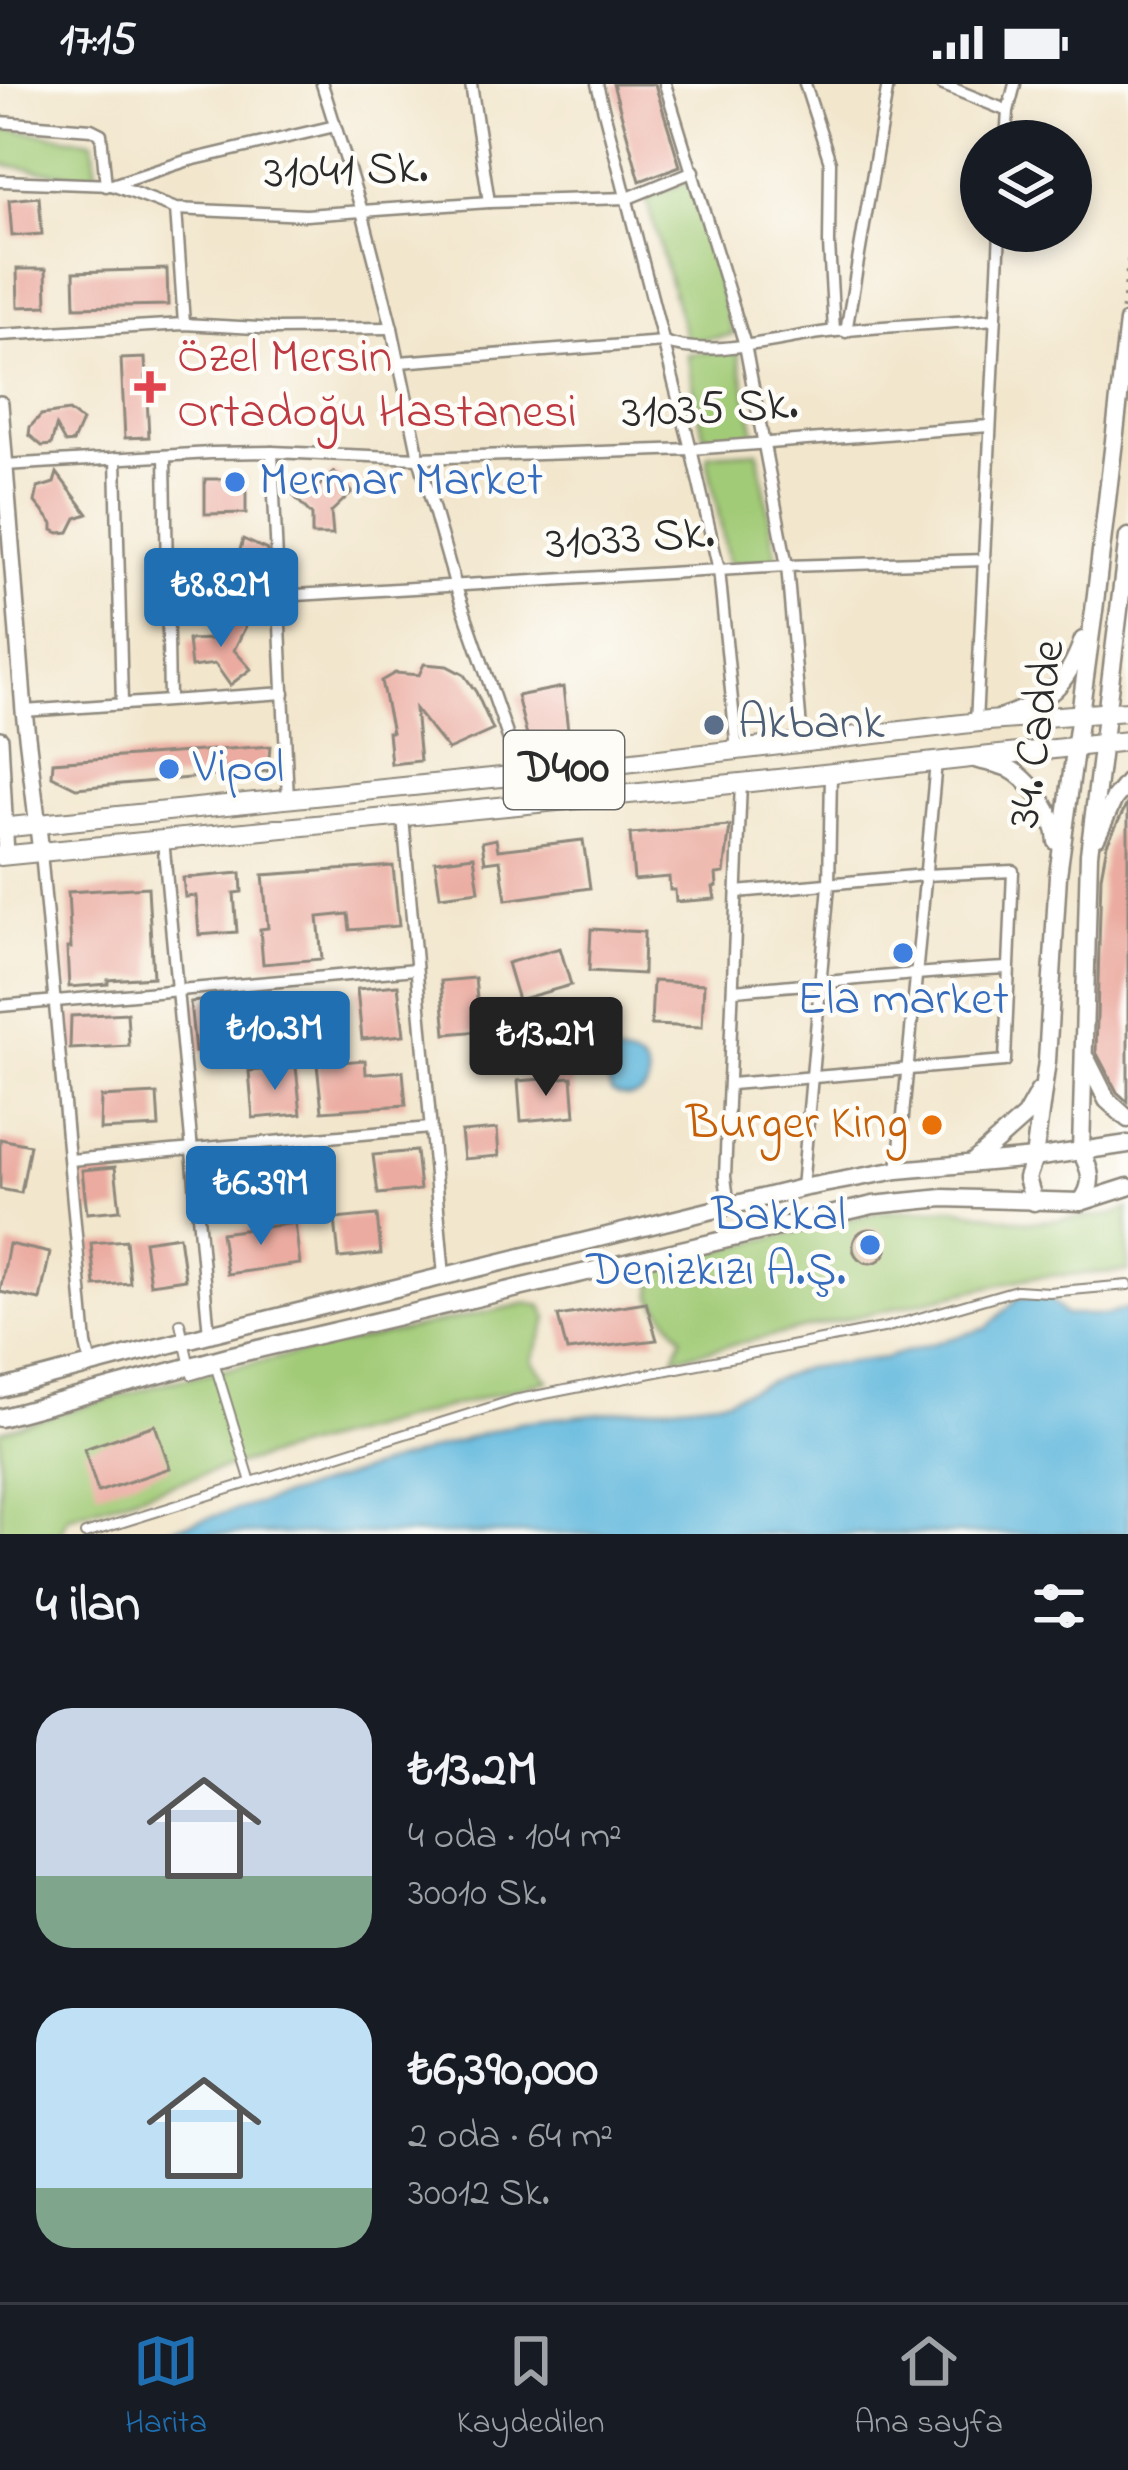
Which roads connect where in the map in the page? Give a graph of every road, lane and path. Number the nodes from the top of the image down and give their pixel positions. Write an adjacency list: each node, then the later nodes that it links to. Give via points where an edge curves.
1 (322, 84): 12 (street)
2 (471, 84): 17 (street)
3 (597, 84): 16 (street)
4 (665, 84): 13 (street)
5 (805, 84): 25 (street, via 830,162)
6 (888, 84): 25 (street)
7 (941, 84): 9 (street)
8 (1015, 84): 9 (street)
9 (1008, 111): 10 (street)
10 (1007, 120)
11 (0, 122): 15 (street, via 101,134)
12 (335, 126): 15 (street); 19 (street)
13 (694, 171): 16 (street, 31041 Sk.); 28 (street)
14 (0, 181): 15 (street, 31041 Sk.)
15 (109, 185): 18 (street, 31041 Sk.)
16 (628, 198): 17 (street, 31041 Sk.); 27 (street)
17 (489, 202): 19 (street, 31041 Sk.)
18 (176, 208): 19 (street, 31041 Sk.); 23 (street)
19 (362, 211): 24 (street)
20 (999, 252): 21 (street)
21 (994, 320): 25 (street); 31 (street)
22 (1128, 322): 45 (main road, 34. Cadde)
23 (184, 324): 24 (street); 26 (street)
24 (392, 328): 29 (street)
25 (840, 332): 28 (street)
26 (0, 334)
27 (664, 342): 28 (street, via 683,349); 29 (street); 33 (street)
28 (745, 344): 32 (street)
29 (398, 362): 37 (street)
30 (0, 404): 38 (main road)
31 (989, 426): 32 (street, 31035 Sk.); 40 (street)
32 (765, 444): 33 (street, 31035 Sk.); 41 (street)
33 (692, 449): 37 (street, 31035 Sk.); 42 (street)
34 (272, 452): 35 (street, 31035 Sk.); 37 (street, 31035 Sk.); 44 (street)
35 (165, 456): 36 (street, 31035 Sk.); 49 (street)
36 (116, 458): 38 (street, 31035 Sk.); 50 (street)
37 (419, 458): 43 (street)
38 (4, 465): 51 (main road)
39 (1128, 537): 46 (main road, 34. Cadde)
40 (985, 560): 41 (street, 31033 Sk.); 55 (street)
41 (787, 566): 42 (street, 31033 Sk.); 58 (street)
42 (718, 570): 43 (street, 31033 Sk.); 61 (street)
43 (456, 587): 44 (street, 31033 Sk.); 65 (street)
44 (279, 596): 48 (street)
45 (1094, 611): 54 (main road, 34. Cadde); 55 (main road, via 1070,674 1048,695)
46 (1118, 616): 47 (main road); 53 (main road, 34. Cadde)
47 (1128, 641)
48 (284, 693): 49 (street); 68 (street)
49 (169, 700): 50 (street)
50 (122, 704): 51 (street)
51 (24, 710): 70 (main road)
52 (1128, 711): 53 (highway, D400)
53 (1106, 712): 54 (highway, D400); 59 (main road, 34. Cadde)
54 (1080, 714): 55 (highway, D400); 60 (main road, 34. Cadde)
55 (982, 722): 58 (highway, D400)
56 (0, 739): 71 (main road)
57 (1128, 741): 59 (highway, D400)
58 (802, 742): 61 (highway, D400)
59 (1102, 743): 60 (highway, D400); 74 (main road, 34. Cadde)
60 (1076, 746): 62 (highway, D400); 77 (main road, 34. Cadde)
61 (737, 751): 65 (highway, D400)
62 (971, 758): 63 (highway, D400); 77 (main road, via 1010,769 1037,794 1057,826)
63 (936, 762): 64 (highway, D400); 76 (street)
64 (831, 774): 67 (highway, D400); 78 (street)
65 (521, 775): 68 (highway, D400)
66 (1128, 782): 74 (main road)
67 (741, 783): 69 (highway, D400); 79 (street)
68 (288, 799): 70 (highway, D400)
69 (403, 817): 72 (highway, D400); 81 (street)
70 (38, 824): 71 (highway, D400); 73 (main road)
71 (2, 827): 75 (main road)
72 (163, 839): 73 (highway, D400); 85 (street)
73 (41, 852): 75 (highway, D400); 86 (street)
74 (1089, 854): 88 (main road, 34. Cadde)
75 (3, 856)
76 (924, 875): 78 (street); 80 (street, via 1013,871); 82 (street)
77 (1058, 875): 89 (main road, 34. Cadde)
78 (829, 885): 79 (street); 83 (street)
79 (737, 892): 84 (street)
80 (1007, 968): 82 (street); 90 (street, via 1005,1061)
81 (416, 969): 85 (street); 94 (street)
82 (918, 972): 83 (street); 90 (street)
83 (820, 984): 84 (street); 91 (street)
84 (734, 990): 92 (street)
85 (177, 991): 86 (street); 96 (street)
86 (56, 1002): 87 (street); 99 (street)
87 (0, 1006)
88 (1084, 1053): 93 (main road, via 1107,1100); 97 (main road, 34. Cadde)
89 (1047, 1061): 98 (main road, 34. Cadde); 100 (main road, via 1025,1117)
90 (908, 1069): 91 (street); 101 (street)
91 (813, 1077): 92 (street); 103 (street)
92 (730, 1084): 106 (street)
93 (1128, 1119)
94 (430, 1128): 96 (street); 107 (street)
95 (1128, 1144): 97 (main road)
96 (191, 1150): 99 (street); 110 (street)
97 (1081, 1152): 98 (main road); 105 (main road, via 1091,1173)
98 (1034, 1158): 100 (main road); 104 (main road, via 1027,1178)
99 (70, 1160): 111 (street)
100 (971, 1164): 101 (main road)
101 (898, 1170): 103 (main road)
102 (1128, 1187): 105 (main road)
103 (802, 1188): 106 (main road)
104 (1034, 1202): 105 (main road); 112 (main road, via 873,1205)
105 (1081, 1202)
106 (729, 1206): 107 (main road)
107 (444, 1276): 110 (main road)
108 (1128, 1285): 115 (street, via 1016,1290 888,1327 514,1400)
109 (183, 1332): 110 (main road); 111 (main road); 112 (street)
110 (209, 1334)
111 (92, 1365): 113 (main road)
112 (190, 1366): 114 (main road); 115 (street, via 192,1375 215,1368)
113 (0, 1389)
114 (0, 1418)
115 (251, 1482): 116 (street)
116 (86, 1534)

